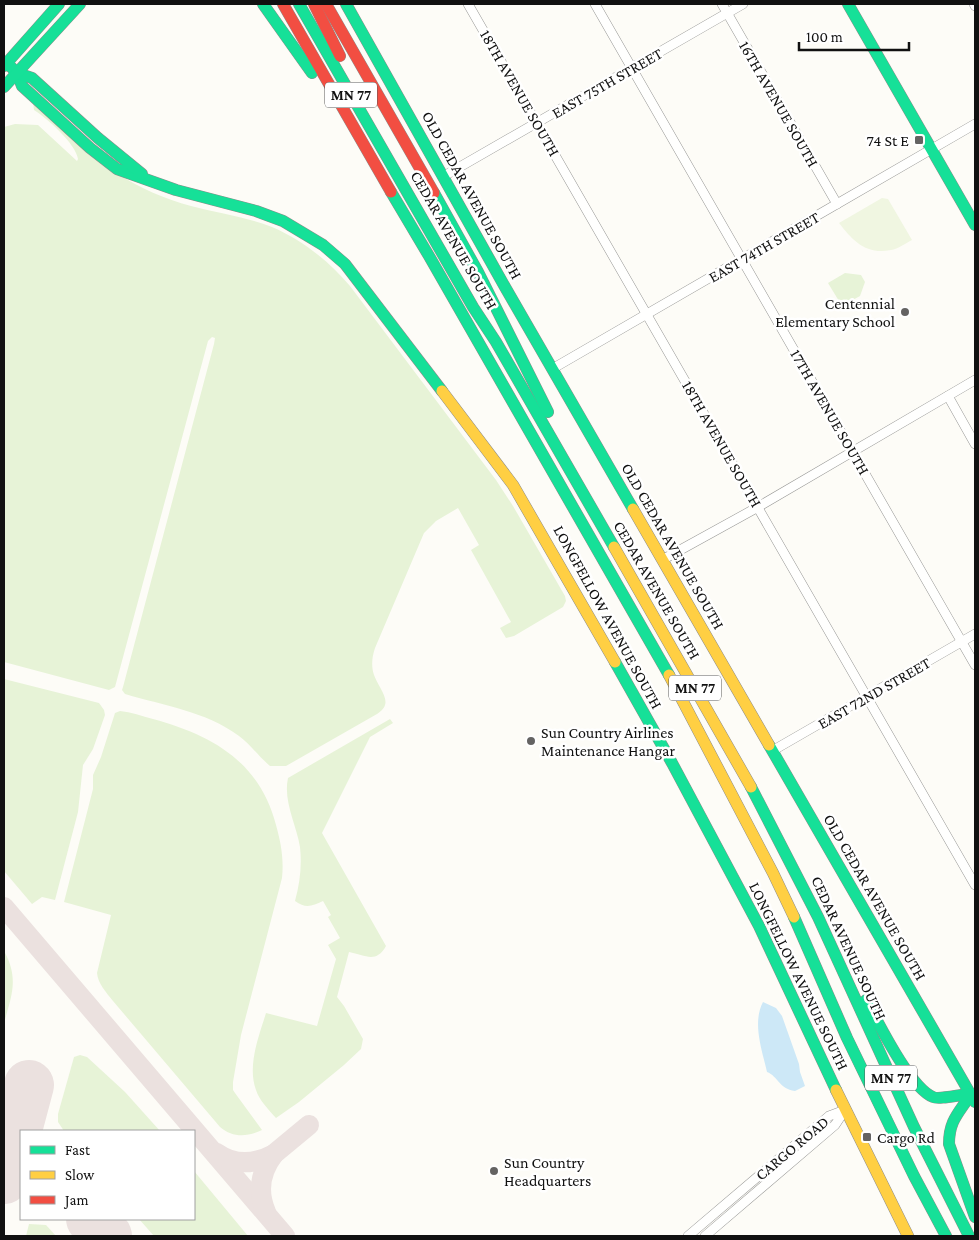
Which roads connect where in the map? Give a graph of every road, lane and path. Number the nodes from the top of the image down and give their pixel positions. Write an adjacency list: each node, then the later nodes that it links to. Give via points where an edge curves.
1 (60, 4): 15 (main road)
2 (80, 4): 17 (main road)
3 (263, 4): 22 (main road)
4 (283, 4): 22 (main road, CEDAR AVENUE SOUTH / MN 77)
5 (299, 4): 24 (main road, CEDAR AVENUE SOUTH / MN 77)
6 (314, 4): 24 (main road)
7 (326, 4): 34 (main road, via 478,272 555,427)
8 (346, 4): 23 (main road, OLD CEDAR AVENUE SOUTH)
9 (468, 4): 19 (street, 18TH AVENUE SOUTH)
10 (595, 4): 16 (street, 17TH AVENUE SOUTH)
11 (722, 4): 14 (street, 16TH AVENUE SOUTH)
12 (743, 4): 14 (street, EAST 75TH STREET)
13 (848, 4): 21 (main road)
14 (727, 13): 16 (street, EAST 75TH STREET); 25 (street, 16TH AVENUE SOUTH)
15 (5, 63): 17 (main road, LONGFELLOW AVENUE SOUTH)
16 (632, 68): 19 (street, EAST 75TH STREET); 27 (street, 17TH AVENUE SOUTH)
17 (17, 73): 18 (main road); 45 (main road, LONGFELLOW AVENUE SOUTH, via 22,86 90,148 117,168 176,190 271,216 323,245 345,264 503,470 537,525 672,763 759,926)
18 (4, 88)
19 (537, 123): 23 (street, EAST 75TH STREET); 28 (street, 18TH AVENUE SOUTH)
20 (975, 124): 21 (street, EAST 74TH STREET)
21 (932, 149): 25 (street, EAST 74TH STREET); 26 (main road)
22 (366, 151): 50 (main road, CEDAR AVENUE SOUTH / MN 77, via 673,682 773,873 847,1038)
23 (444, 176): 29 (main road, OLD CEDAR AVENUE SOUTH)
24 (403, 186): 34 (main road, CEDAR AVENUE SOUTH / MN 77)
25 (837, 204): 27 (street, EAST 74TH STREET)
26 (975, 225)
27 (742, 259): 28 (street, EAST 74TH STREET); 33 (street, 17TH AVENUE SOUTH)
28 (647, 314): 29 (street, EAST 74TH STREET); 35 (street, 18TH AVENUE SOUTH)
29 (552, 369): 36 (main road, OLD CEDAR AVENUE SOUTH)
30 (975, 380): 31 (street)
31 (948, 396): 32 (street); 33 (street)
32 (975, 444)
33 (853, 452): 35 (street); 38 (street, 17TH AVENUE SOUTH)
34 (566, 463): 43 (main road, CEDAR AVENUE SOUTH / MN 77, via 740,766)
35 (758, 507): 36 (street); 40 (street, 18TH AVENUE SOUTH)
36 (662, 560): 41 (main road, OLD CEDAR AVENUE SOUTH)
37 (975, 634): 38 (street, EAST 72ND STREET)
38 (962, 642): 39 (street, 17TH AVENUE SOUTH); 40 (street, EAST 72ND STREET)
39 (975, 665)
40 (867, 697): 41 (street, EAST 72ND STREET); 42 (street, 18TH AVENUE SOUTH)
41 (772, 751): 44 (main road, OLD CEDAR AVENUE SOUTH)
42 (975, 885)
43 (818, 917): 44 (main road, via 917,1084 934,1098 958,1094); 51 (main road, CEDAR AVENUE SOUTH / MN 77, via 896,1088)
44 (974, 1096): 46 (main road, via 955,1114 948,1132 949,1144)
45 (845, 1110): 47 (street, CARGO ROAD, via 829,1116); 48 (street, CARGO ROAD, via 835,1125); 49 (main road, LONGFELLOW AVENUE SOUTH)
46 (975, 1216)
47 (688, 1236)
48 (705, 1236)
49 (908, 1236)
50 (946, 1236)
51 (969, 1236)

